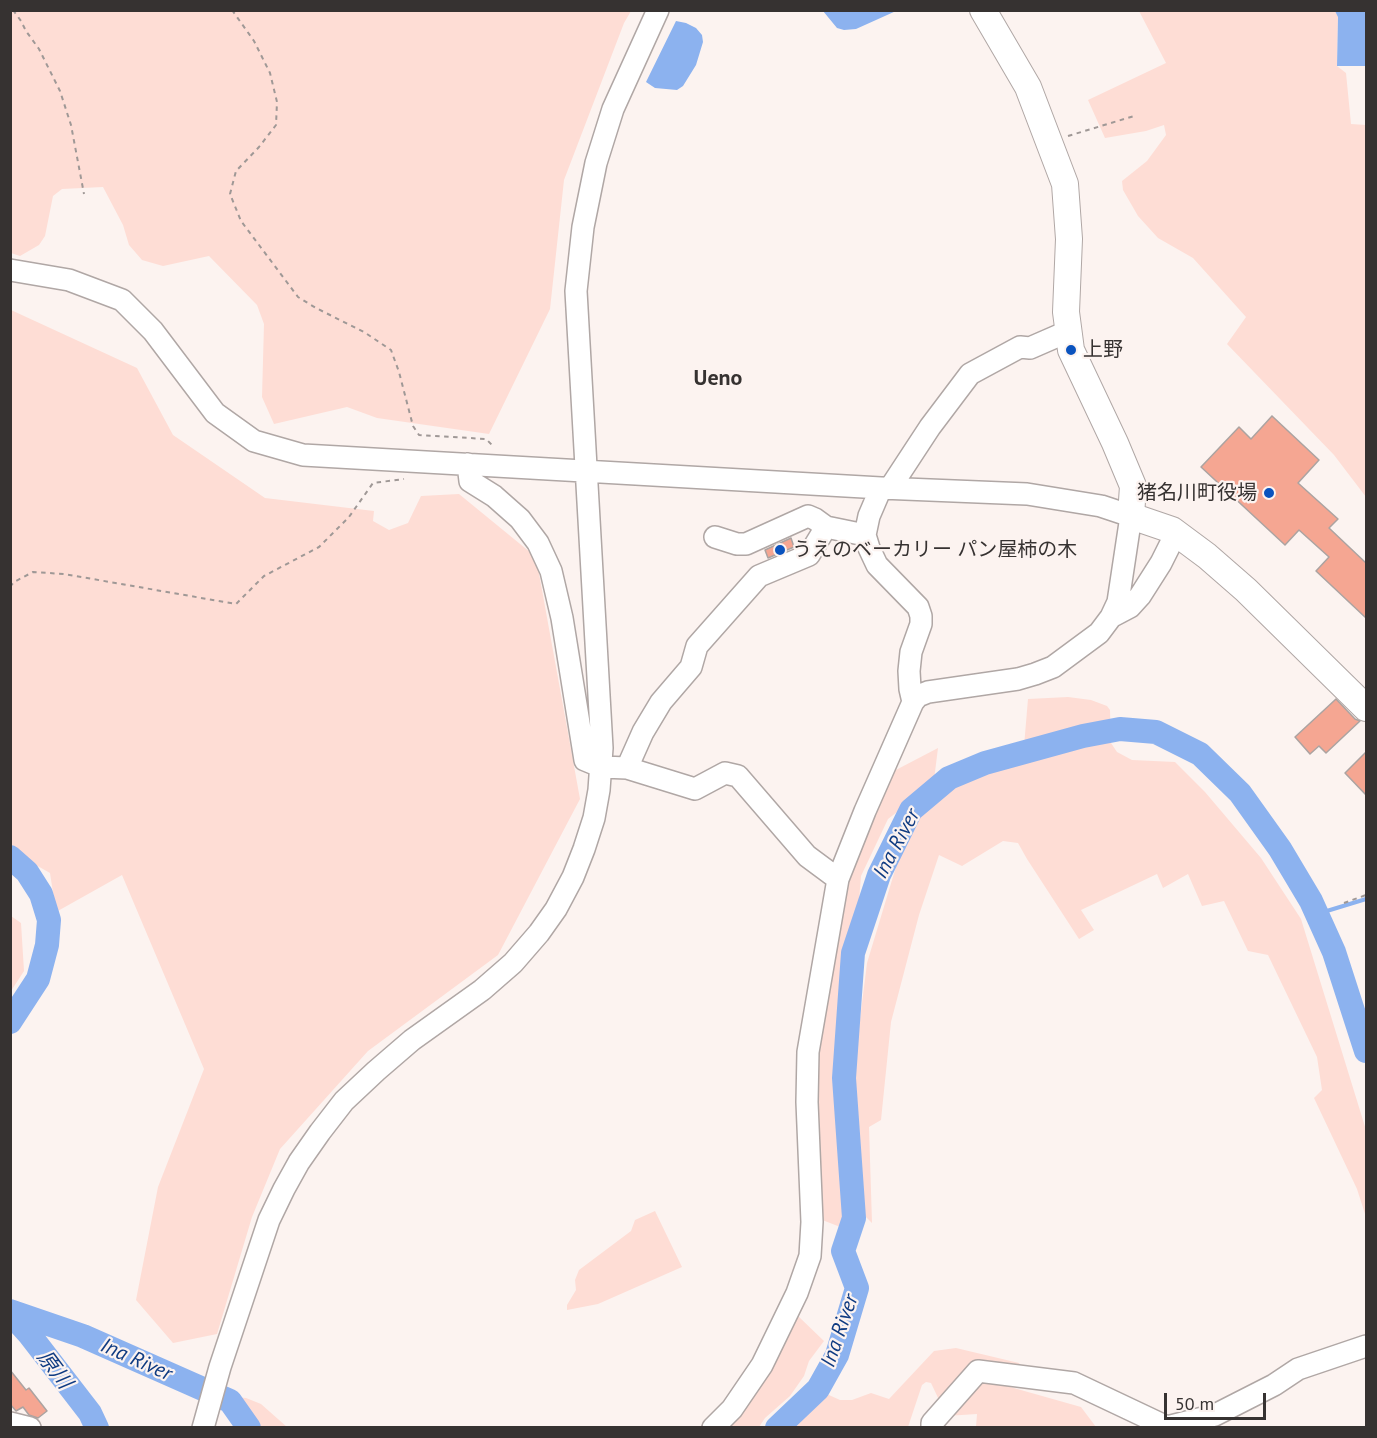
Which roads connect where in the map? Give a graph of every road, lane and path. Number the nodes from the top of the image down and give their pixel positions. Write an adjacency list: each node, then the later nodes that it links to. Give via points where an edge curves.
1 (13, 10): 7 (path, via 60,91)
2 (232, 10): 11 (path, via 270,73 277,102 276,126 236,171 230,194 241,222 298,297 392,350 419,435 486,439 496,449)
3 (658, 10): 12 (street, via 613,109 596,163 583,227 576,291)
4 (983, 10): 6 (main road, via 1028,87)
5 (1134, 116): 6 (path)
6 (1050, 142): 9 (main road, via 1065,184)
7 (84, 194)
8 (17, 271): 10 (street, via 69,280 122,300 153,330 215,414 254,441 303,455)
9 (1069, 331): 14 (street, via 1030,348 1020,347 970,374); 15 (main road, via 1071,350 1133,486)
10 (468, 464): 11 (street); 24 (street, via 470,481 520,519 538,543 551,571 585,760)
11 (503, 466): 12 (street)
12 (586, 471): 14 (street); 24 (street)
13 (405, 479): 20 (path, via 373,483 319,547 264,576 236,604 64,574 33,572)
14 (886, 488): 15 (street, via 1027,495 1101,506); 18 (street, via 869,516)
15 (1131, 516): 17 (main road); 21 (street, via 1118,602)
16 (826, 527): 18 (street); 19 (street, via 808,516 746,544); 25 (street, via 809,555 759,576 697,646 691,667 661,702)
17 (1176, 533): 21 (street, via 1140,596 1130,607); 23 (main road, via 1246,590)
18 (865, 535): 22 (street, via 877,565 918,607 921,616 909,671)
19 (715, 537)
20 (10, 587)
21 (1111, 617): 22 (street, via 1099,633 1053,667 1018,679 928,692)
22 (913, 702): 26 (street)
23 (1366, 708)
24 (602, 767): 25 (street); 32 (street, via 594,818 584,849 556,909 539,933 482,990 375,1071 344,1101 299,1162 269,1220)
25 (627, 768): 26 (street, via 695,789 725,773 738,776 807,856)
26 (838, 879): 33 (street, via 808,1052 810,1256 797,1293 762,1365 732,1409)
27 (1366, 895): 28 (path)
28 (1344, 903)
29 (1366, 1346): 34 (street, via 1298,1369 1215,1415 1167,1427 1074,1383 978,1371 932,1423)
30 (10, 1423): 31 (street)
31 (30, 1428)
32 (203, 1428)
33 (713, 1428)
34 (932, 1428)

